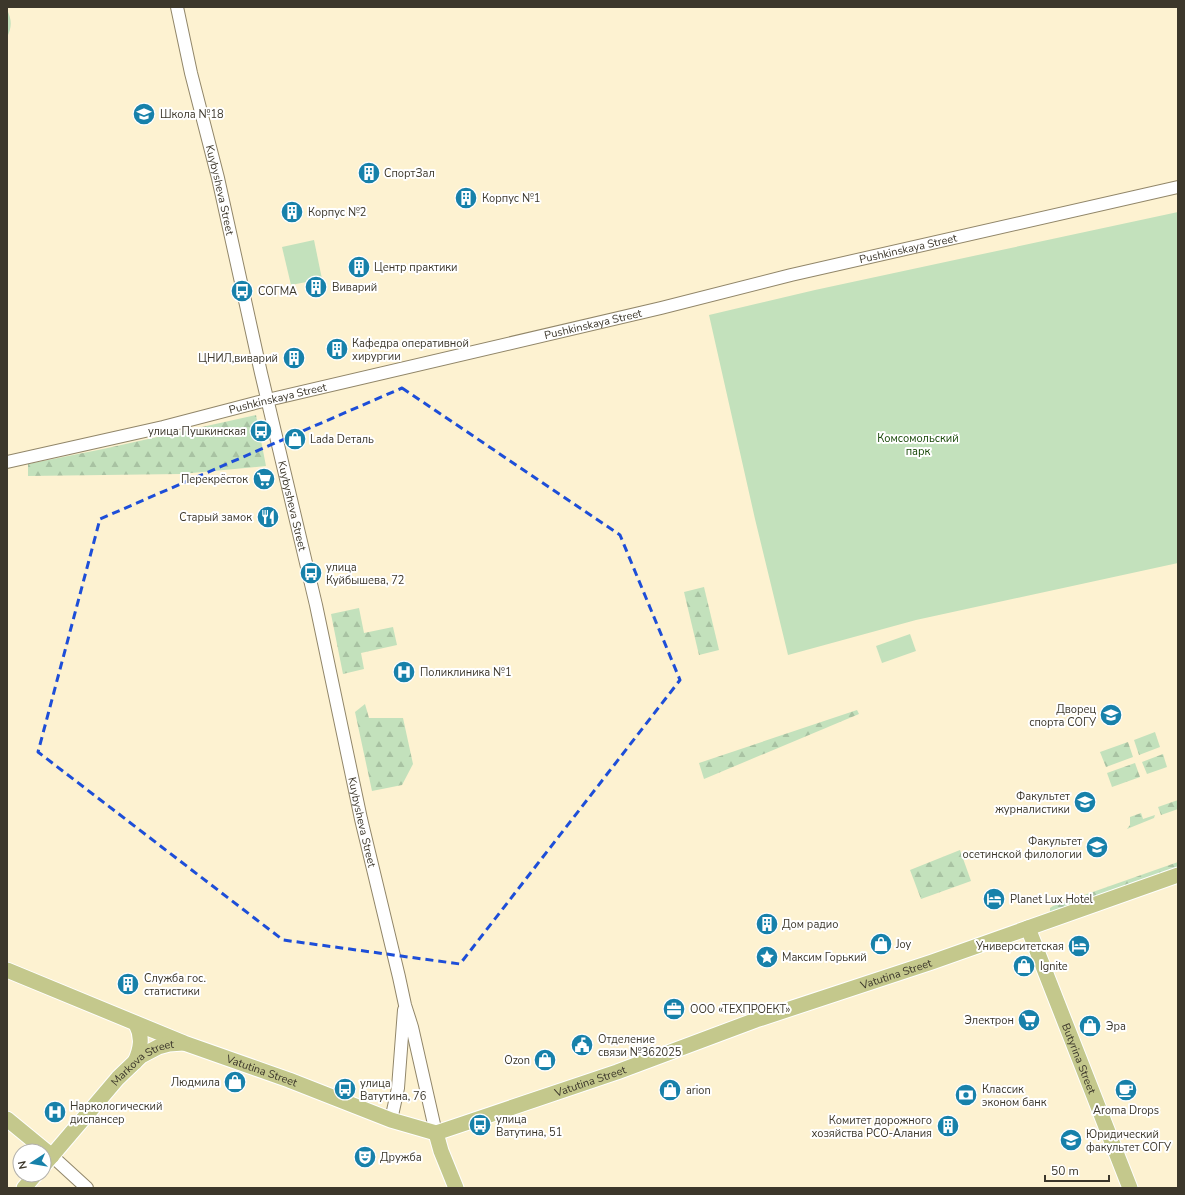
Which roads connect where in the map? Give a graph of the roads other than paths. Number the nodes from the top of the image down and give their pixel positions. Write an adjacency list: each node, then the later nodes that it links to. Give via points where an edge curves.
1 (177, 7): 3 (street, Kuybysheva Street)
2 (1178, 187): 3 (street, Pushkinskaya Street, via 791,275)
3 (267, 400): 4 (street, Pushkinskaya Street, via 163,427); 8 (street, Kuybysheva Street, via 316,605 361,819)
4 (7, 462)
5 (1178, 875): 6 (main road, Vatutina Street)
6 (1028, 928): 14 (main road, Vatutina Street, via 756,1020 617,1072); 20 (main road, Butyrina Street)
7 (7, 970): 9 (main road, Vatutina Street)
8 (405, 1005): 13 (street, Kuybysheva Street, via 398,1088); 14 (street, Kuybysheva Street)
9 (136, 1024): 10 (main road, Vatutina Street); 11 (main road, via 140,1033 141,1050)
10 (184, 1043): 11 (main road, Markova Street, via 158,1046); 13 (main road, Vatutina Street)
11 (135, 1062): 16 (main road, Markova Street, via 118,1078)
12 (7, 1119): 15 (main road)
13 (391, 1120): 14 (main road, Vatutina Street)
14 (436, 1133): 19 (main road, Kuybysheva Street)
15 (31, 1143)
16 (52, 1155)
17 (52, 1163): 18 (street)
18 (87, 1188)
19 (456, 1188)
20 (1130, 1188)

